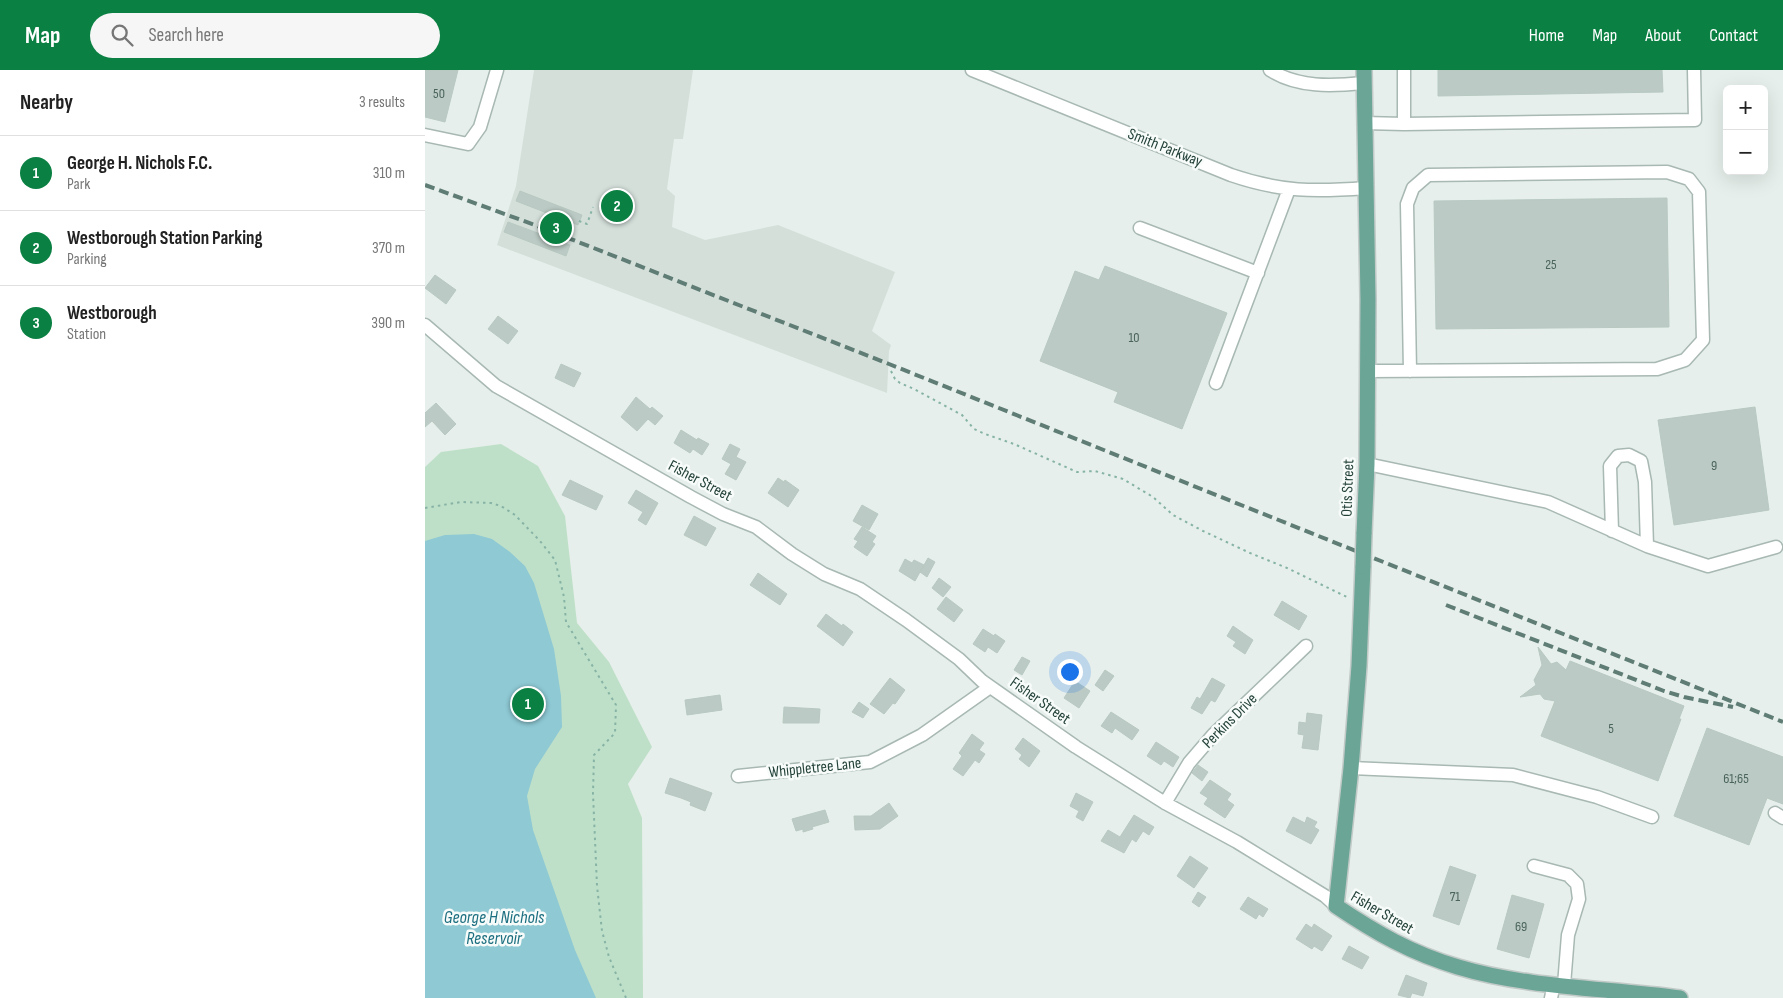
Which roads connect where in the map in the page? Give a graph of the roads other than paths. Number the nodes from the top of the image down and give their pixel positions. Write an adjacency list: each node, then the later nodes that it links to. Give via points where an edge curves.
1 (497, 70): 9 (street, via 481,127 468,144)
2 (972, 70): 11 (street, Smith Parkway, via 1231,175)
3 (1270, 70): 6 (street, via 1285,78 1312,84 1338,85)
4 (1404, 70): 8 (street)
5 (1694, 70): 8 (street, via 1695,120)
6 (1364, 76): 7 (main road, Otis Street)
7 (1365, 122): 8 (street); 10 (main road, Otis Street)
8 (1404, 124)
9 (425, 135)
10 (1366, 188): 11 (street, Smith Parkway); 15 (main road, Otis Street)
11 (1289, 189): 13 (street)
12 (1140, 228): 13 (street)
13 (1257, 273): 17 (street)
14 (425, 325): 23 (street, Fisher Street, via 496,386 691,497 756,527 825,574 860,590 959,659)
15 (1367, 371): 16 (street); 18 (main road, Otis Street)
16 (1410, 371): 16 (street, via 1657,369 1685,360 1703,340 1699,192 1689,179 1667,172 1428,174 1413,188 1407,204)
17 (1216, 383)
18 (1367, 464): 19 (street, via 1548,502); 24 (main road, Otis Street, bridge, via 1359,666)
19 (1612, 531): 20 (street); 20 (street, via 1610,466 1619,456 1629,455 1641,461 1645,482)
20 (1647, 546): 21 (street, via 1707,566)
21 (1776, 547)
22 (1306, 646): 26 (street, Perkins Drive, via 1214,734 1189,763)
23 (990, 687): 25 (street, Whippletree Lane, via 922,735 870,762); 26 (street, Fisher Street)
24 (1351, 768): 27 (street, via 1513,775 1597,797); 29 (main road, Otis Street)
25 (739, 776)
26 (1165, 803): 29 (street, Fisher Street, via 1237,842)
27 (1652, 817)
28 (1534, 866): 30 (street, via 1568,875 1577,884 1579,899)
29 (1336, 906): 30 (main road, Fisher Street, via 1377,933 1445,963)
30 (1556, 989): 31 (main road, Fisher Street)
31 (1680, 998)

